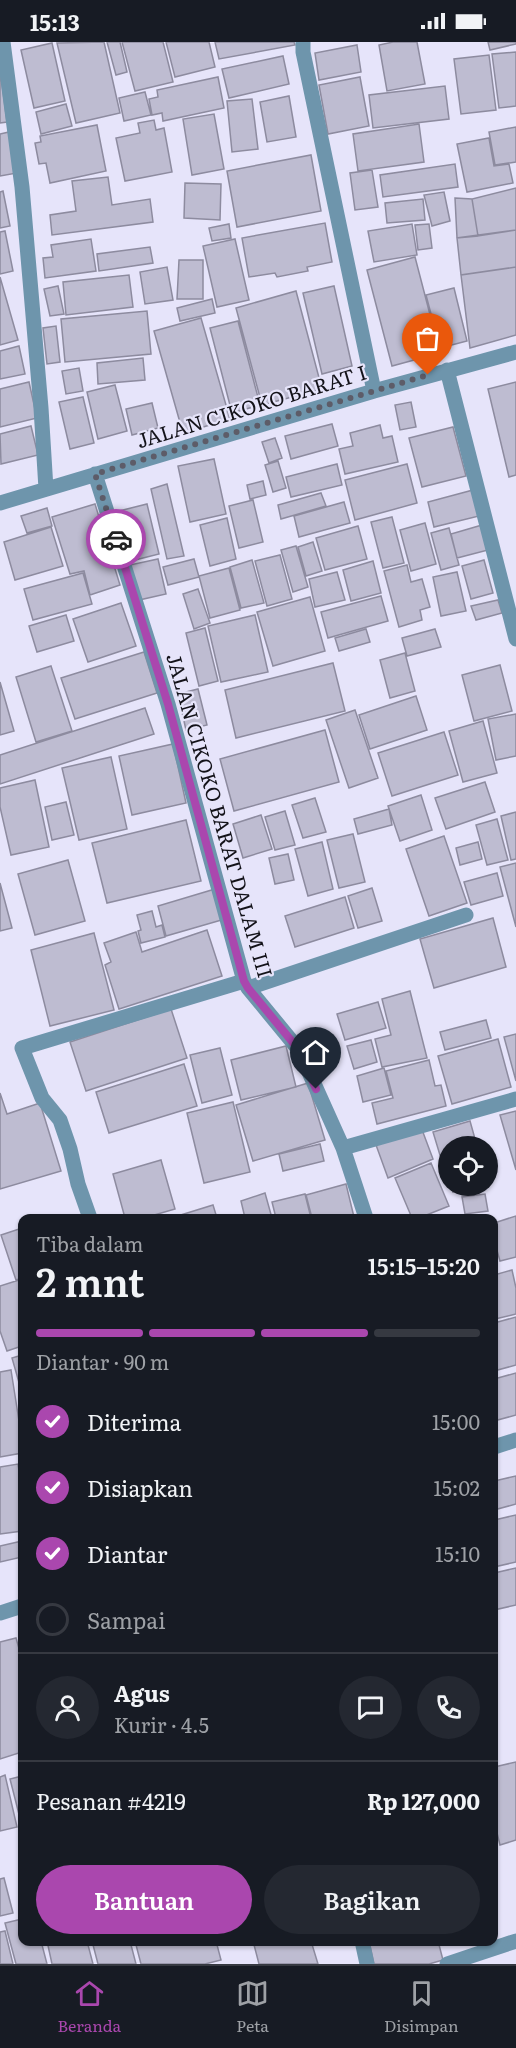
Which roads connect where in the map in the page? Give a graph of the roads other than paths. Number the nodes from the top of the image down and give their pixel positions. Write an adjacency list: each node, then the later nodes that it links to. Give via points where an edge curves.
1 (3, 42): 7 (street, via 22,187)
2 (303, 42): 5 (street)
3 (516, 352): 4 (street, JALAN CIKOKO BARAT I)
4 (447, 370): 5 (street, JALAN CIKOKO BARAT I); 9 (street)
5 (374, 391): 6 (street, JALAN CIKOKO BARAT I)
6 (95, 474): 7 (street, JALAN CIKOKO BARAT I); 11 (street, JALAN CIKOKO BARAT DALAM III, via 168,704)
7 (46, 489): 8 (street, JALAN CIKOKO BARAT I)
8 (0, 503)
9 (516, 639)
10 (466, 915): 11 (street)
11 (246, 985): 13 (street, JALAN CIKOKO BARAT DALAM III, via 299,1050); 14 (street, via 22,1048 42,1098 60,1120)
12 (516, 1099): 13 (street)
13 (343, 1148): 15 (street, JALAN CIKOKO BARAT DALAM III)
14 (89, 1214)
15 (365, 1214)
16 (516, 1440): 17 (street)
17 (498, 1447)
18 (18, 1607): 19 (street)
19 (0, 1613)
20 (516, 1941): 23 (street)
21 (363, 1946): 22 (street)
22 (368, 1964)
23 (447, 1964)

